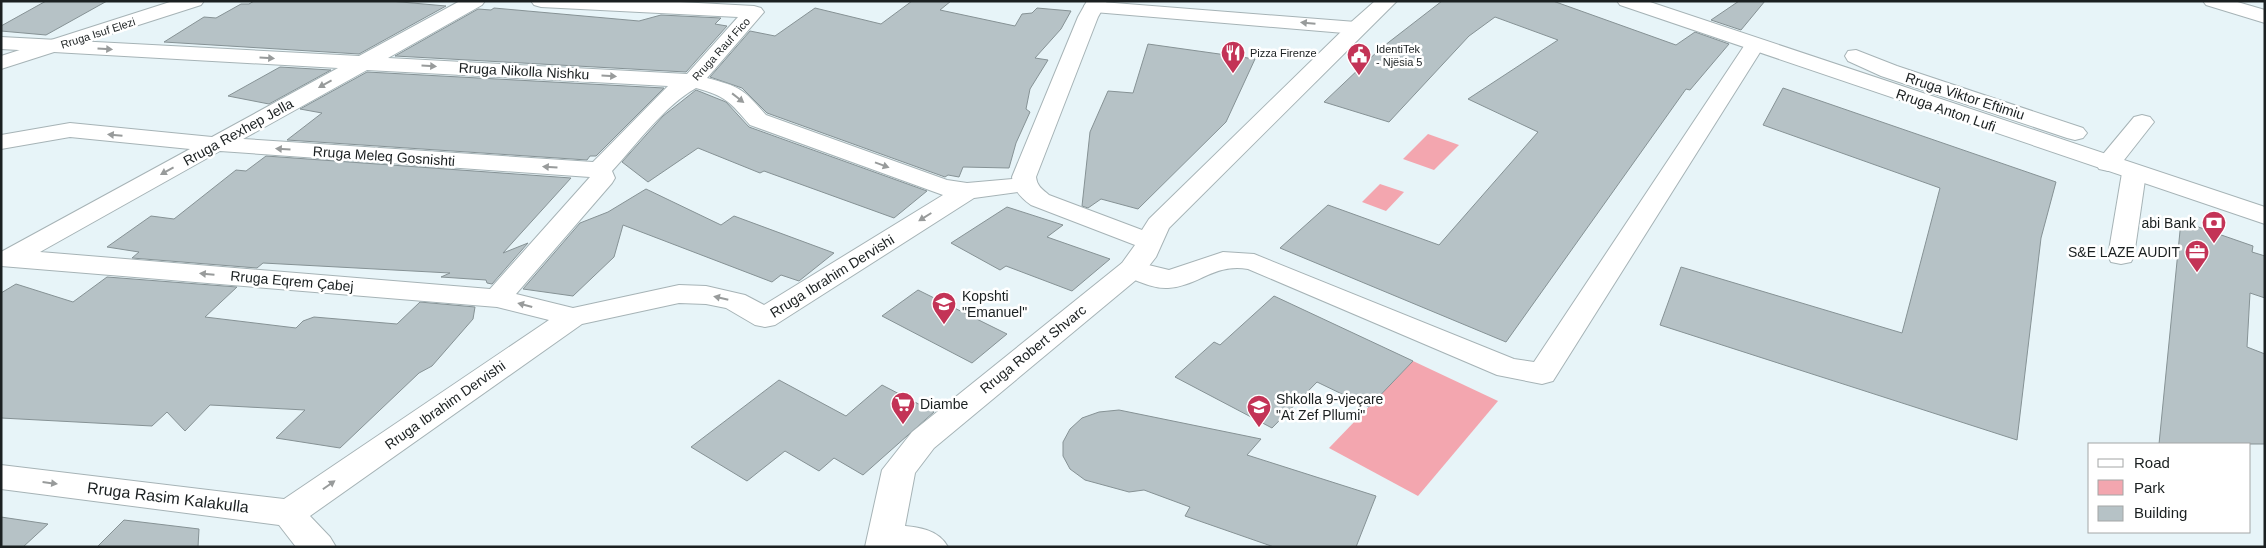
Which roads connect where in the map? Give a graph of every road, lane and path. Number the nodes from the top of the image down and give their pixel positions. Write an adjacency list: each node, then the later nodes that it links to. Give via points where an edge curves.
1 (194, 1): 11 (street, Rruga Isuf Elezi)
2 (475, 1): 14 (street, Rruga Rexhep Jella)
3 (541, 1): 16 (street, Rruga Rauf Fico, via 754,12)
4 (1387, 1): 9 (street, Rruga Robert Shvarc)
5 (1627, 1): 12 (street, Rruga Anton Lufi)
6 (2213, 1): 8 (street)
7 (1096, 4): 9 (street, one-way to 7); 24 (street, via 1024,177)
8 (2265, 17)
9 (1356, 28): 27 (street, Rruga Robert Shvarc, via 1165,217)
10 (1, 43): 11 (street, Rruga Nikolla Nishku)
11 (56, 46): 14 (street, Rruga Nikolla Nishku, one-way to 14); 15 (street, Rruga Isuf Elezi)
12 (1754, 46): 21 (street, Rruga Anton Lufi); 30 (street, via 1542,374 1508,368 1254,262 1230,259 1168,279)
13 (1856, 56): 18 (street, Rruga Viktor Eftimiu, via 1888,71)
14 (364, 62): 16 (street, Rruga Nikolla Nishku, one-way to 16); 20 (street, Rruga Rexhep Jella, one-way to 20)
15 (1, 63)
16 (693, 81): 22 (street, Rruga Rauf Fico, via 678,89); 25 (street, Rruga Nikolla Nishku, one-way to 25, via 724,89 736,96 758,120 942,187)
17 (2142, 122): 21 (street)
18 (2075, 133)
19 (1, 142): 20 (street, Rruga Meleq Gosnishti, one-way to 19, via 70,130)
20 (216, 144): 22 (street, Rruga Meleq Gosnishti, one-way to 20); 29 (street, Rruga Rexhep Jella, one-way to 29)
21 (2108, 164): 23 (street, Rruga Anton Lufi)
22 (599, 170): 31 (street, via 603,178)
23 (2134, 173): 26 (street, Rruga Anton Lufi); 28 (street)
24 (1024, 185): 25 (street, Rruga Ibrahim Dervishi); 27 (street, via 1040,200)
25 (967, 191): 32 (street, Rruga Ibrahim Dervishi, one-way to 32, via 765,318 736,301 706,294 679,294)
26 (2265, 216)
27 (1150, 242): 30 (street, Rruga Robert Shvarc)
28 (2120, 256)
29 (5, 260): 31 (street, Rruga Eqrem Çabej, one-way to 29)
30 (1132, 268): 35 (street, Rruga Robert Shvarc, via 923,440 899,470)
31 (497, 298): 32 (street, Rruga Eqrem Çabej, one-way to 31)
32 (572, 317): 34 (street, Rruga Ibrahim Dervishi, one-way to 32)
33 (1, 477): 34 (street, Rruga Rasim Kalakulla, one-way to 34)
34 (289, 513): 36 (street)
35 (884, 542): 37 (street, Rruga Robert Shvarc, via 920,542)
36 (318, 547)
37 (930, 547)

